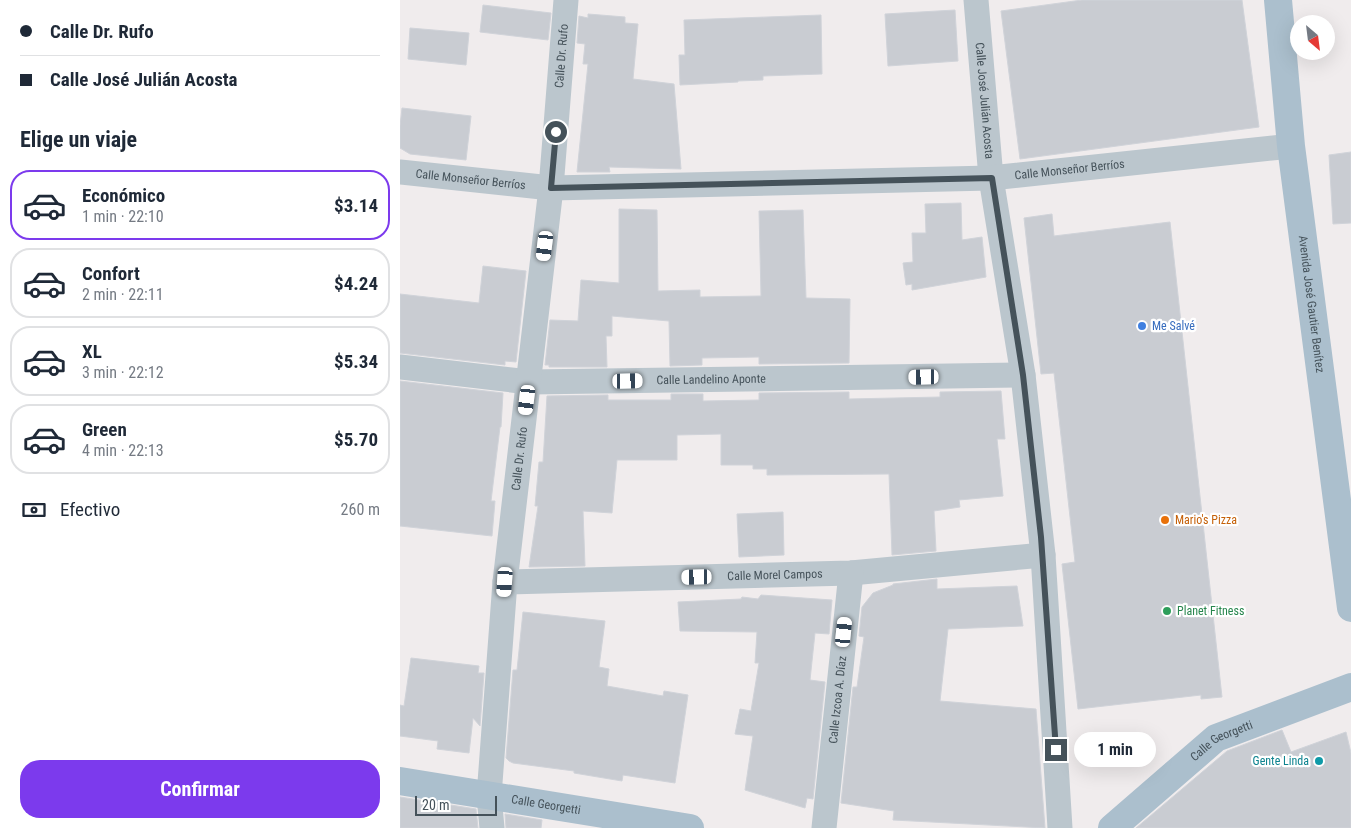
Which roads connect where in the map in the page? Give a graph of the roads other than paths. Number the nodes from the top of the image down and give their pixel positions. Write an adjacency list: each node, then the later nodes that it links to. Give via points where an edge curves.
1 (566, 0): 7 (street, Calle Dr. Rufo)
2 (976, 0): 6 (street, Calle José Julián Acosta)
3 (1278, 0): 4 (main road, Avenida José Gautier Benítez)
4 (1291, 146): 6 (street, Calle Monseñor Berríos); 14 (main road, Avenida José Gautier Benítez)
5 (400, 172): 7 (street, Calle Monseñor Berríos)
6 (992, 178): 7 (street, Calle Monseñor Berríos); 9 (street, Calle José Julián Acosta)
7 (551, 188): 10 (street, Calle Dr. Rufo)
8 (400, 367): 10 (street, Calle Landelino Aponte)
9 (1023, 375): 10 (street, Calle Landelino Aponte); 11 (street, Calle José Julián Acosta)
10 (529, 382): 13 (street, Calle Dr. Rufo)
11 (1043, 555): 12 (street, Calle Morel Campos); 21 (street, Calle José Julián Acosta)
12 (850, 573): 13 (street, Calle Morel Campos); 20 (street, Calle Izcoa A. Díaz)
13 (505, 582): 17 (street, Calle Dr. Rufo)
14 (1351, 608)
15 (1351, 687): 22 (main road, Calle Georgetti, via 1216,738)
16 (400, 780): 17 (main road, Calle Georgetti)
17 (489, 796): 18 (main road, Calle Georgetti); 19 (street, Calle Dr. Rufo)
18 (674, 826)
19 (492, 828)
20 (824, 828)
21 (1060, 828)
22 (1112, 828)

